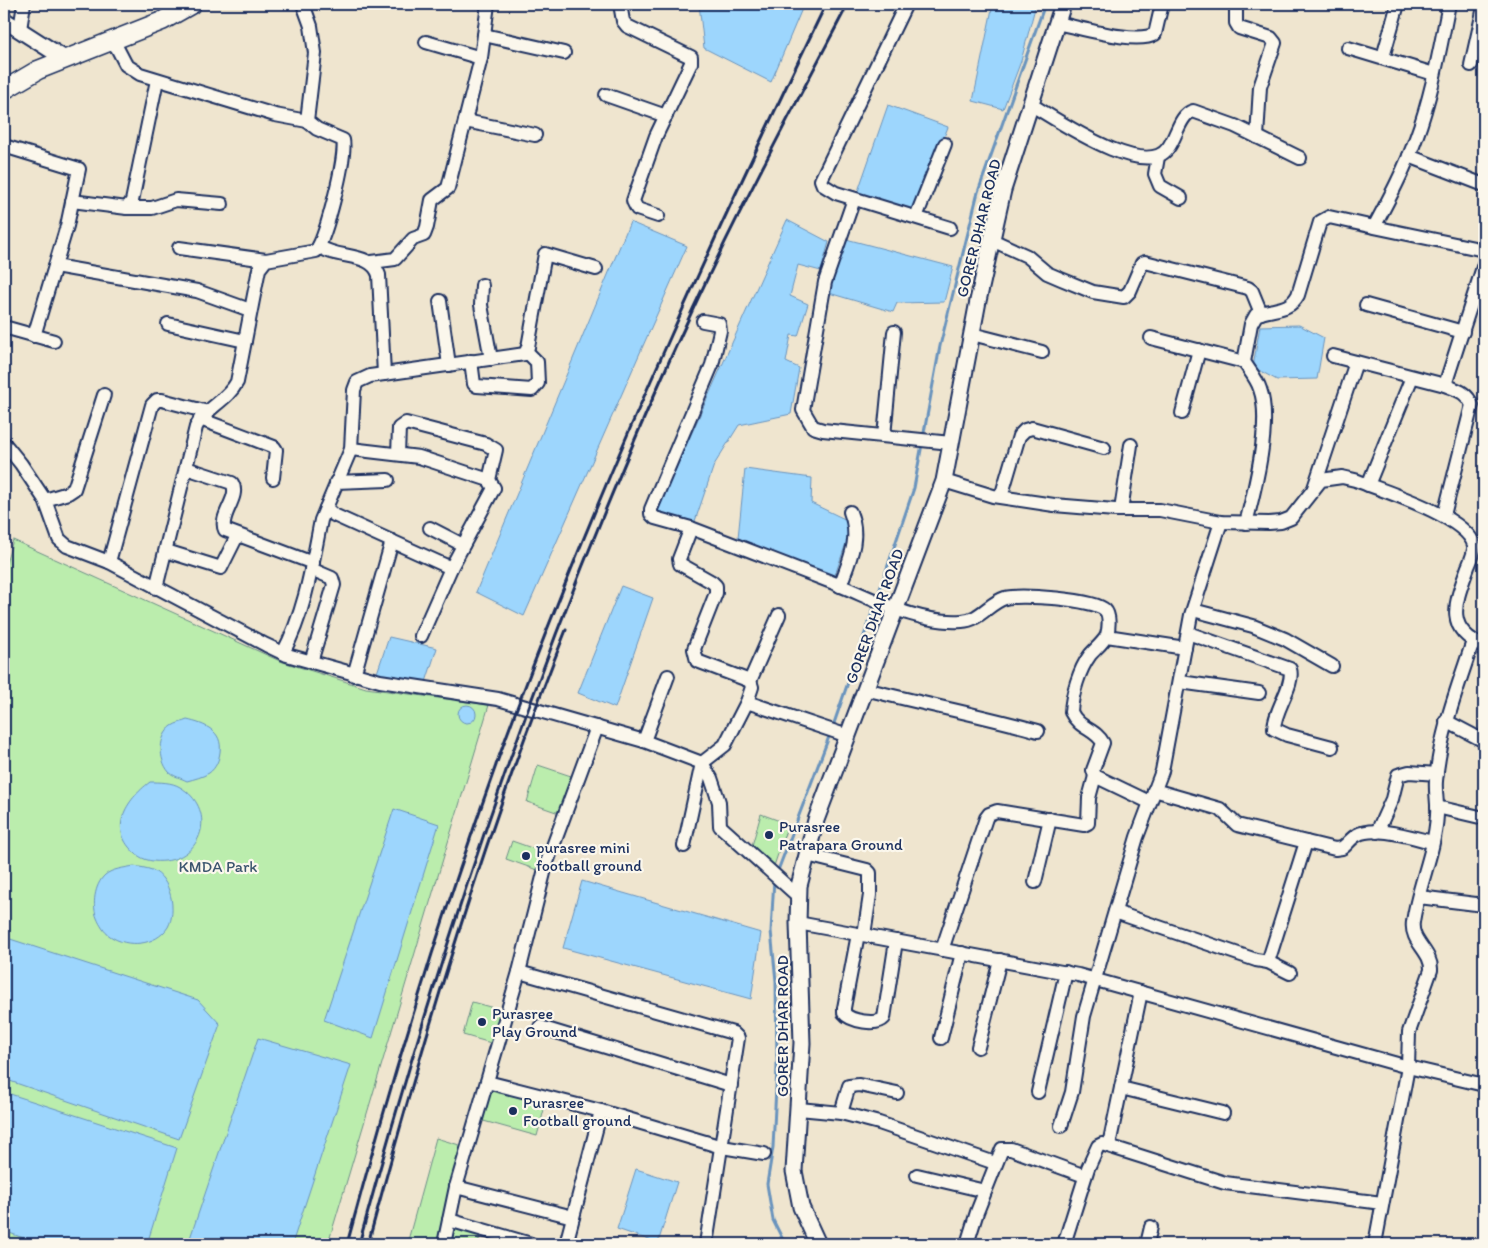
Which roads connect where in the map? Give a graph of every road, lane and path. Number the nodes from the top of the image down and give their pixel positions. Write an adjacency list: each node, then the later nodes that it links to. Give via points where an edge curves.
1 (24, 4): 15 (street)
2 (192, 4): 17 (main road, via 162,21)
3 (303, 4): 31 (street, via 311,26 315,53)
4 (488, 4): 16 (street)
5 (620, 4): 30 (street, via 627,26 691,57 692,63)
6 (906, 4): 42 (street, via 821,180 829,190)
7 (1062, 4): 14 (street, GORER DHAR ROAD)
8 (1162, 4): 14 (street, via 1155,34 1150,37 1120,36)
9 (1236, 4): 34 (street, via 1239,28 1271,38 1275,43 1260,86)
10 (1398, 4): 21 (street)
11 (1449, 4): 25 (street)
12 (1484, 7): 24 (street)
13 (4, 20): 15 (street)
14 (1056, 23): 29 (street, GORER DHAR ROAD)
15 (20, 29): 23 (street)
16 (484, 36): 20 (street); 22 (street)
17 (113, 40): 23 (main road); 26 (street, via 126,65)
18 (426, 42): 22 (street)
19 (1348, 48): 21 (street)
20 (564, 53)
21 (1383, 57): 25 (street)
22 (481, 58): 32 (street)
23 (65, 59): 27 (main road)
24 (1471, 65)
25 (1434, 74): 37 (street)
26 (158, 80): 31 (street, via 275,115); 45 (street, via 132,201)
27 (4, 90)
28 (606, 95): 30 (street)
29 (1030, 104): 38 (street, via 1109,148 1134,157); 50 (street, GORER DHAR ROAD, via 1003,190)
30 (666, 116): 46 (street, via 633,201 637,209)
31 (307, 121): 51 (street, via 343,140 345,148)
32 (465, 121): 33 (street); 55 (street, via 448,188 432,200 426,232 409,242 395,259)
33 (535, 135)
34 (1257, 137): 38 (street, via 1198,112 1188,112 1173,142); 39 (street)
35 (945, 144): 47 (street)
36 (4, 146): 43 (street, via 77,167 79,172)
37 (1408, 156): 40 (street); 49 (street)
38 (1158, 157): 41 (street, via 1155,174 1160,186)
39 (1300, 158)
40 (1484, 185)
41 (1181, 198)
42 (854, 199): 47 (street); 90 (street, via 828,273 803,410 813,427)
43 (72, 201): 45 (street); 57 (street)
44 (222, 204): 45 (street, via 176,200 152,208)
45 (127, 208)
46 (658, 216)
47 (916, 217): 48 (street)
48 (950, 228)
49 (1374, 228): 53 (street); 64 (street, via 1330,217 1320,222 1294,303 1286,309)
50 (992, 240): 64 (street, via 1027,256 1047,273 1094,292 1124,297 1145,262 1248,288 1252,290); 70 (street, GORER DHAR ROAD)
51 (319, 246): 54 (street, via 316,251); 55 (street, via 332,254)
52 (179, 248): 54 (street)
53 (1484, 250)
54 (266, 260): 63 (street, via 259,269)
55 (372, 262): 84 (street, via 379,275)
56 (1484, 264): 59 (street)
57 (55, 266): 63 (street, via 197,290); 71 (street)
58 (596, 269): 76 (street, via 546,254)
59 (1482, 281): 69 (street)
60 (482, 285): 79 (street, via 481,305)
61 (440, 301): 83 (street)
62 (1366, 305): 69 (street)
63 (250, 310): 74 (street)
64 (1261, 313): 81 (street, via 1251,324)
65 (703, 320): 114 (street, via 719,324 712,365 651,509 655,518)
66 (168, 324): 74 (street)
67 (4, 327): 71 (street)
68 (894, 332): 90 (street)
69 (1463, 332): 86 (street)
70 (972, 334): 77 (street); 92 (street, GORER DHAR ROAD)
71 (34, 336): 73 (street)
72 (1151, 338): 75 (street)
73 (54, 341)
74 (245, 341): 89 (street, via 237,382 231,393)
75 (1199, 350): 81 (street); 88 (street)
76 (527, 352): 79 (street); 80 (street, via 537,365 538,383 532,390 477,386)
77 (1042, 352)
78 (1333, 356): 82 (street)
79 (491, 359): 80 (street)
80 (471, 362): 83 (street)
81 (1244, 362): 112 (street, via 1260,389 1263,412 1262,446)
82 (1356, 362): 85 (street); 104 (street)
83 (450, 365): 84 (street)
84 (384, 374): 95 (street, via 357,382)
85 (1412, 377): 86 (street); 103 (street)
86 (1445, 385): 110 (street, via 1461,391 1469,397 1472,405)
87 (104, 395): 106 (street, via 74,489)
88 (1182, 413)
89 (204, 415): 97 (street); 98 (street, via 274,447); 120 (street, via 162,400 152,405)
90 (884, 436): 92 (street)
91 (4, 443): 106 (street)
92 (951, 443): 101 (street, GORER DHAR ROAD)
93 (1131, 445): 108 (street)
94 (1104, 448): 105 (street, via 1032,428 1025,430 1019,436)
95 (351, 449): 96 (street); 102 (street)
96 (398, 454): 100 (street, via 419,457); 100 (street, via 400,428 406,423 486,444 496,450)
97 (186, 468): 115 (street, via 232,483 234,491 223,528); 119 (street)
98 (273, 478)
99 (388, 480): 102 (street)
100 (489, 480): 117 (street, via 494,491)
101 (944, 481): 105 (street); 125 (street, GORER DHAR ROAD)
102 (336, 482): 107 (street)
103 (1368, 485): 104 (street, via 1342,477 1322,480); 110 (street)
104 (1314, 488): 112 (street, via 1290,518 1281,522)
105 (1001, 497): 108 (street)
106 (45, 500): 120 (street, via 59,540)
107 (326, 508): 116 (street, via 334,515); 121 (street, via 320,520)
108 (1121, 510): 111 (street, via 1160,510)
109 (850, 512): 123 (street, via 855,527 854,547)
110 (1444, 515): 118 (street)
111 (1221, 522): 112 (street); 126 (street)
112 (1246, 523)
113 (430, 528): 117 (street)
114 (691, 528): 123 (street); 138 (street, via 680,564 716,586 694,655 697,661)
115 (237, 536): 119 (street, via 222,568); 121 (street)
116 (392, 541): 122 (street); 136 (street)
117 (463, 545): 122 (street)
118 (1479, 546): 131 (street, via 1459,594 1457,623 1462,634)
119 (166, 551): 124 (street)
120 (109, 562): 124 (street)
121 (312, 566): 133 (street, via 295,629); 134 (street, via 332,578 334,585)
122 (451, 568): 129 (street)
123 (840, 586): 125 (street)
124 (156, 588): 133 (street)
125 (895, 610): 130 (street, via 964,622 1007,598 1073,601 1105,610 1108,616); 140 (street, GORER DHAR ROAD)
126 (1193, 610): 128 (street); 135 (street, via 1254,626 1285,639)
127 (779, 615): 138 (street)
128 (1188, 633): 132 (street); 149 (street, via 1290,669 1291,679 1274,729)
129 (421, 636)
130 (1107, 636): 132 (street); 152 (street, via 1081,670 1071,704 1076,722 1100,737 1103,744)
131 (1479, 644): 143 (street)
132 (1185, 648): 139 (street)
133 (284, 653): 134 (street)
134 (311, 662): 136 (street)
135 (1332, 666)
136 (354, 674): 144 (street, via 498,699)
137 (668, 676): 148 (street)
138 (750, 681): 142 (street, via 752,687)
139 (1180, 682): 141 (street); 153 (street, via 1168,750)
140 (866, 689): 145 (street); 146 (street, GORER DHAR ROAD)
141 (1259, 693)
142 (747, 702): 146 (street); 150 (street, via 725,745)
143 (1446, 721): 147 (street); 151 (street)
144 (597, 727): 148 (street); 174 (street, via 546,865)
145 (1038, 731)
146 (837, 732): 161 (street, GORER DHAR ROAD)
147 (1484, 740)
148 (644, 742): 150 (street)
149 (1332, 747)
150 (702, 763): 160 (street); 163 (street, via 719,802 720,826)
151 (1437, 774): 154 (street); 157 (street, via 1409,772 1398,775)
152 (1095, 776): 153 (street); 156 (street, via 1089,798 1088,822 1084,825)
153 (1152, 796): 158 (street, via 1220,810 1237,825); 166 (street)
154 (1437, 807): 155 (street); 159 (street)
155 (1484, 818)
156 (1050, 819): 162 (street); 170 (street, via 997,812 986,818)
157 (1378, 832): 158 (street, via 1354,836 1342,848); 159 (street)
158 (1306, 842): 173 (street)
159 (1432, 842): 164 (street)
160 (684, 846)
161 (807, 855): 163 (street, GORER DHAR ROAD); 168 (street, via 870,873 870,895)
162 (1035, 882)
163 (799, 897): 167 (street, GORER DHAR ROAD)
164 (1420, 897): 165 (street); 182 (street, via 1413,932 1431,962 1431,970 1409,1032)
165 (1484, 905)
166 (1115, 912): 173 (street); 177 (street)
167 (798, 923): 168 (street); 189 (street, GORER DHAR ROAD, via 802,1043)
168 (861, 935): 169 (street); 169 (street, via 844,1008 844,1013 852,1018 876,1022 884,1018)
169 (896, 941): 170 (street)
170 (942, 950): 171 (street)
171 (962, 953): 172 (street); 180 (street)
172 (1000, 960): 175 (street); 181 (street)
173 (1268, 962): 176 (street)
174 (519, 972): 183 (street); 185 (street, via 733,1033 738,1038 739,1047)
175 (1066, 972): 177 (street); 187 (street)
176 (1290, 973)
177 (1095, 979): 178 (street); 193 (street, via 1084,1016 1072,1092)
178 (1141, 992): 182 (street); 186 (street)
179 (540, 1027): 185 (street)
180 (941, 1038)
181 (978, 1047)
182 (1408, 1067): 184 (street); 202 (street)
183 (487, 1082): 190 (street); 200 (street)
184 (1484, 1085)
185 (731, 1086): 195 (street)
186 (1121, 1088): 192 (street); 194 (street)
187 (1038, 1092)
188 (897, 1093): 191 (street, via 849,1086)
189 (799, 1108): 191 (street); 210 (street, GORER DHAR ROAD, via 794,1171 796,1189)
190 (601, 1111): 195 (street); 203 (street)
191 (841, 1113): 197 (street)
192 (1223, 1113)
193 (1061, 1126)
194 (1109, 1145): 199 (street, via 1098,1146); 202 (street, via 1225,1183)
195 (722, 1147): 196 (street); 209 (street)
196 (764, 1154)
197 (995, 1163): 199 (street, via 998,1154 1006,1148); 201 (street)
198 (917, 1175): 201 (street)
199 (1085, 1176): 212 (street)
200 (456, 1187): 203 (street); 204 (street)
201 (984, 1192): 211 (street)
202 (1382, 1202): 214 (street)
203 (573, 1217): 208 (street)
204 (449, 1220): 206 (street); 207 (street)
205 (1151, 1227): 213 (street)
206 (444, 1244)
207 (525, 1244)
208 (566, 1244)
209 (706, 1244)
210 (818, 1244)
211 (967, 1244)
212 (1064, 1244)
213 (1148, 1244)
214 (1375, 1244)

